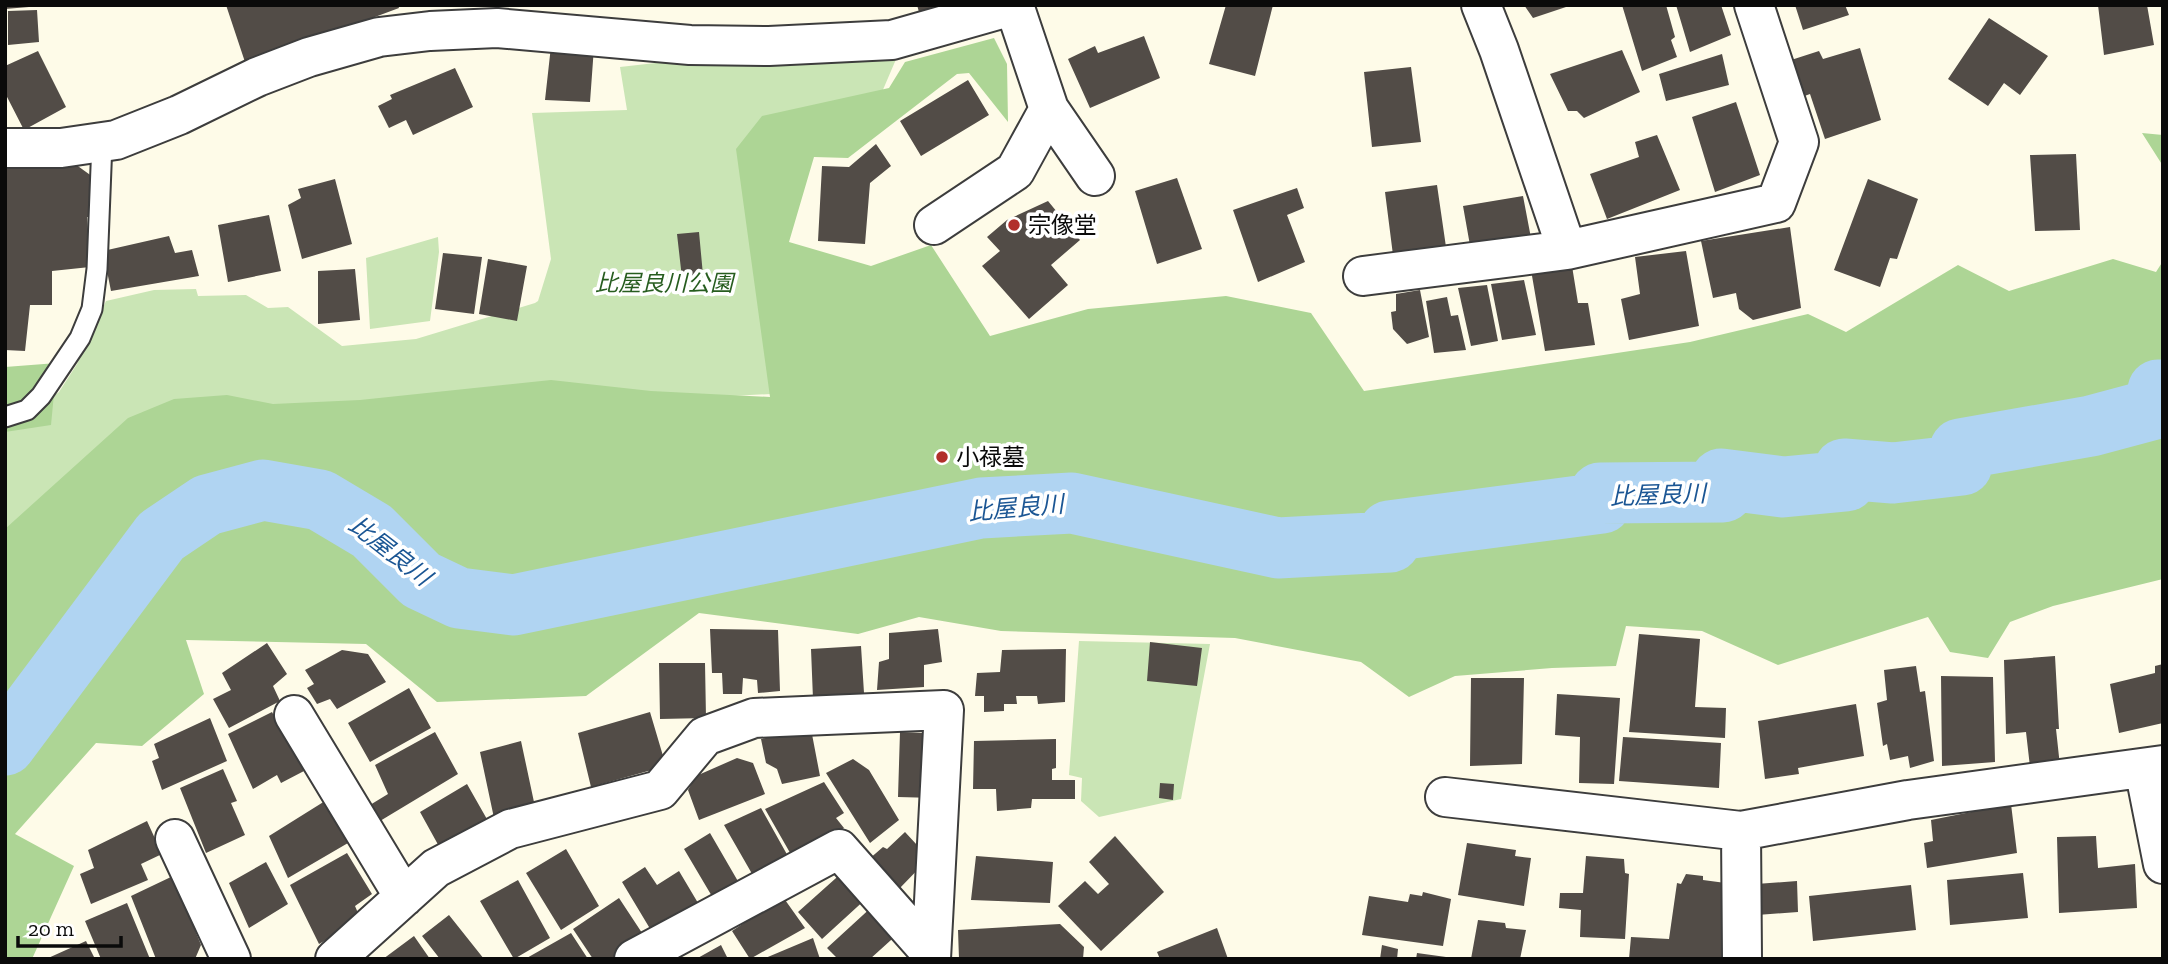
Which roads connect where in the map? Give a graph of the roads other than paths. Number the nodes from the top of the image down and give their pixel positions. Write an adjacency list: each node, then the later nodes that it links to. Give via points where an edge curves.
1 (1481, 5): 9 (street)
2 (1754, 5): 9 (street, via 1799,142 1776,203)
3 (1009, 6): 4 (street); 5 (street, via 892,40 691,45 497,28 379,37 309,57 179,115)
4 (1049, 109): 7 (street); 8 (street, via 1016,171)
5 (102, 142): 6 (street); 11 (lane, via 92,309 80,338 41,396 27,410)
6 (5, 148)
7 (1095, 176)
8 (934, 225)
9 (1566, 250): 10 (street)
10 (1363, 276)
11 (5, 417)
12 (294, 715): 18 (street)
13 (2154, 767): 15 (street, via 1908,800); 17 (street)
14 (1445, 796): 15 (street)
15 (1741, 831): 23 (street)
16 (175, 839): 20 (street)
17 (2163, 864)
18 (404, 897): 19 (street, via 436,869 510,829 660,790 705,736 754,718 944,710); 21 (street)
19 (931, 956): 22 (street, via 839,849)
20 (231, 959)
21 (335, 959)
22 (634, 959)
23 (1742, 959)

